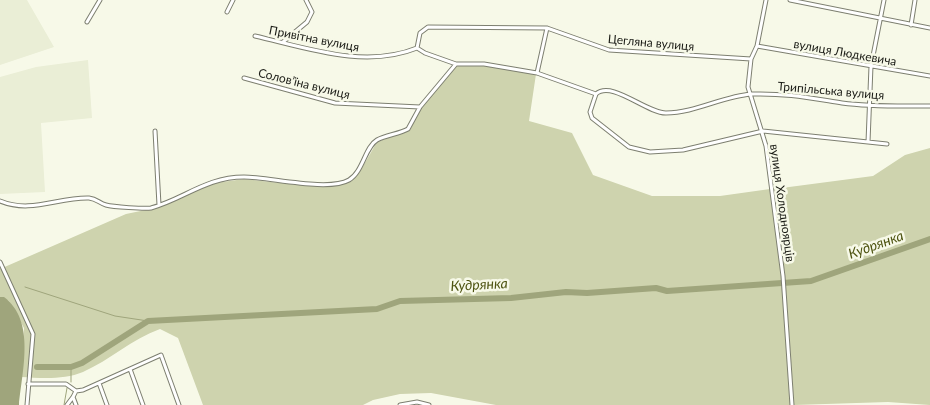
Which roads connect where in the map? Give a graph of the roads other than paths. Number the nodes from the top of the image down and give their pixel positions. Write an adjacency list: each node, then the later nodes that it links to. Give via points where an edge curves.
1 (100, 0): 10 (street)
2 (233, 0): 8 (street)
3 (766, 0): 16 (street, вулиця Холодноярців)
4 (790, 0): 9 (street)
5 (884, 0): 9 (street)
6 (916, 0): 11 (street)
7 (308, 1): 15 (street, via 312,12 307,22)
8 (226, 12)
9 (880, 18): 11 (street); 20 (street)
10 (87, 22)
11 (911, 24): 13 (street)
12 (547, 28): 17 (street, Цегляна вулиця, via 428,27 420,33); 18 (street, Цегляна вулиця, via 609,50); 21 (street)
13 (930, 28)
14 (255, 36): 15 (street, Привітна вулиця)
15 (283, 42): 17 (street, Привітна вулиця, via 363,58 387,57)
16 (757, 46): 18 (street, вулиця Холодноярців); 20 (street, вулиця Людкевича)
17 (417, 48): 19 (street, via 425,54)
18 (751, 59): 25 (street, вулиця Холодноярців)
19 (456, 64): 21 (street, Трипільська вулиця, via 484,64); 28 (street)
20 (871, 66): 22 (street, вулиця Людкевича); 26 (street)
21 (537, 73): 24 (street, Трипільська вулиця)
22 (930, 76)
23 (244, 78): 28 (street, Соловʼїна вулиця, via 334,103)
24 (596, 94): 25 (street, Трипільська вулиця, via 617,92 664,114); 30 (street, via 590,112 592,118 629,147 650,152 683,150)
25 (748, 94): 26 (street, Трипільська вулиця, via 811,96); 30 (street, вулиця Холодноярців)
26 (870, 105): 27 (street, Трипільська вулиця); 31 (street)
27 (930, 106)
28 (420, 107): 34 (street, via 408,129 374,143 349,180 336,184 232,178 194,188)
29 (155, 131): 34 (street)
30 (762, 131): 31 (street); 49 (street, вулиця Холодноярців, via 783,276)
31 (868, 142): 32 (street)
32 (886, 144)
33 (0, 201): 34 (street, via 21,207 86,198 97,199 106,205 148,209)
34 (159, 205)
35 (0, 262): 38 (street, via 33,334)
36 (130, 369): 37 (street); 45 (street); 46 (street, via 157,356 162,358)
37 (99, 383): 39 (street); 44 (street)
38 (28, 384): 39 (street, via 66,384); 41 (street)
39 (76, 391): 40 (street)
40 (73, 397): 42 (street); 43 (street)
41 (27, 405)
42 (67, 405)
43 (76, 405)
44 (107, 405)
45 (143, 405)
46 (179, 405)
47 (400, 405): 48 (street, via 417,402)
48 (429, 405)
49 (792, 405)

